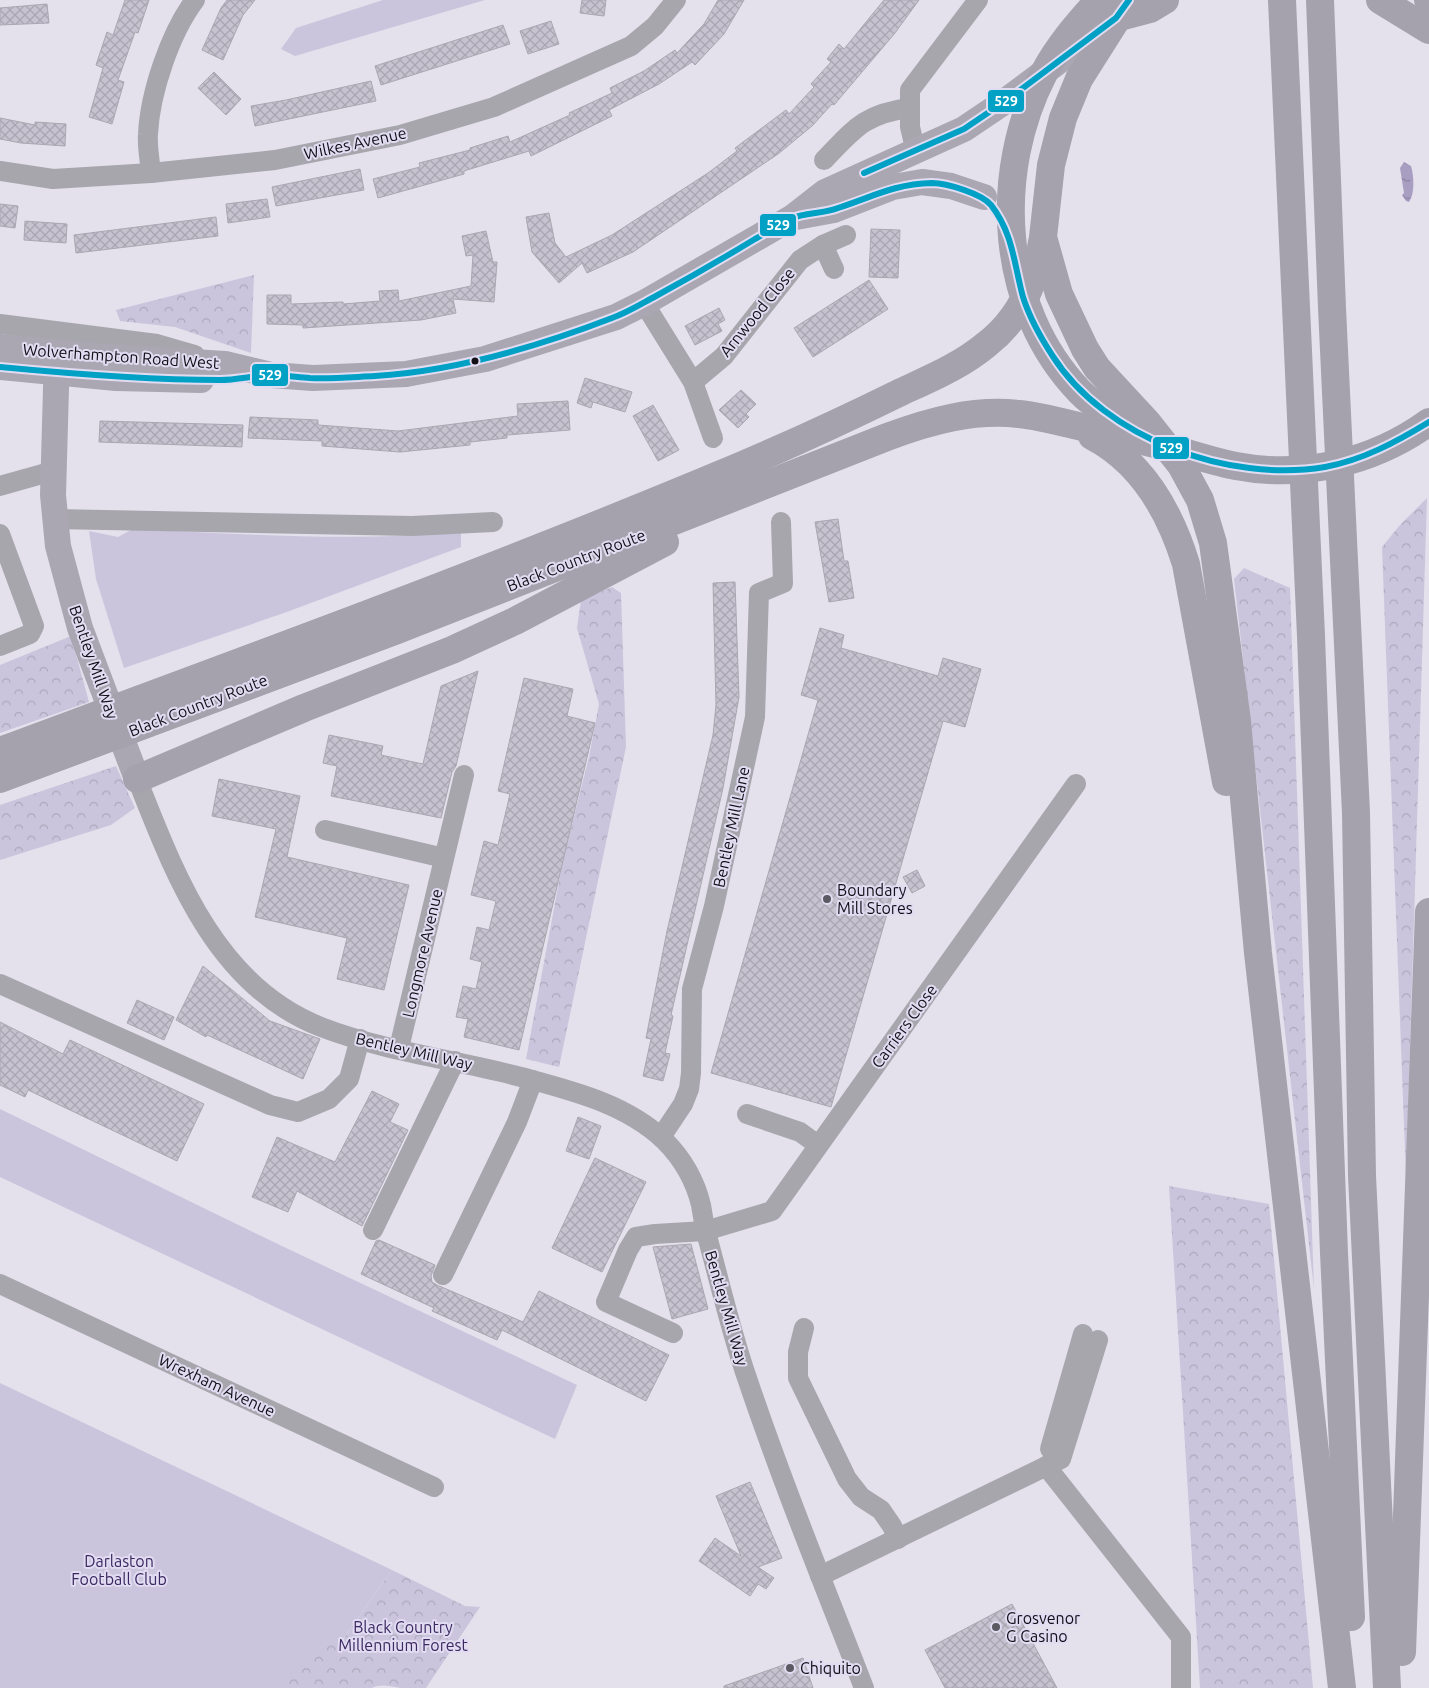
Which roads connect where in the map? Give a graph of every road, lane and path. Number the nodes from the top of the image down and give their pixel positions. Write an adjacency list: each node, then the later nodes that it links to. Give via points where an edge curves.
1 (195, 0): 15 (street, via 181,18 153,104 148,135)
2 (978, 0): 11 (street, via 910,90)
3 (1165, 0): 8 (highway, via 1150,9)
4 (1282, 0): 75 (highway)
5 (1320, 0): 76 (highway, via 1356,813 1362,1176)
6 (1380, 0): 9 (highway)
7 (672, 2): 15 (street, Wilkes Avenue, via 655,26 630,46 494,107 400,135 275,160)
8 (1114, 6): 10 (highway, via 1071,33); 19 (highway, Black Country Route, via 1063,118 1051,165)
9 (1429, 30)
10 (1045, 71): 12 (main road, Wolverhampton Road West, via 964,129); 21 (highway, via 1030,105 1015,159 1010,200)
11 (909, 108): 12 (street); 13 (street, via 884,111 856,126)
12 (916, 152): 16 (main road, via 929,162 965,176); 17 (main road, Wolverhampton Road West, via 825,192)
13 (824, 160)
14 (0, 171): 15 (street, Wilkes Avenue, via 52,179)
15 (151, 173)
16 (984, 197): 17 (main road, via 951,186 922,182 892,187 834,210); 21 (main road, via 1005,226)
17 (792, 217): 24 (main road, Wolverhampton Road West)
18 (846, 235): 20 (street, Arnwood Close)
19 (1043, 237): 23 (highway, Black Country Route, via 1036,269); 35 (highway, via 1059,294 1085,350)
20 (823, 245): 22 (street); 31 (street, Arnwood Close, via 800,260 724,356)
21 (1012, 246): 23 (highway)
22 (834, 269)
23 (1024, 299): 35 (highway, via 1050,353 1081,393 1108,414); 44 (highway, Black Country Route, via 1009,324 973,355 813,436 617,518)
24 (644, 303): 30 (main road, Wolverhampton Road West, via 616,317 563,335 447,368 360,377); 31 (street)
25 (0, 324): 28 (street, via 157,344)
26 (0, 346): 27 (main road, Wolverhampton Road West)
27 (56, 363): 28 (main road, Wolverhampton Road West); 29 (main road, Wolverhampton Road West); 30 (main road, Wolverhampton Road West, via 225,380); 36 (main road, Bentley Mill Way)
28 (225, 364): 30 (main road, Wolverhampton Road West)
29 (0, 367)
30 (271, 375)
31 (693, 382): 34 (street)
32 (1057, 421): 35 (highway, Black Country Route); 37 (highway, Black Country Route, via 1018,414 954,416 908,429); 52 (highway, via 1095,438 1123,457 1160,501 1176,534 1186,564)
33 (1429, 422): 35 (highway, via 1380,450 1329,466 1299,470 1235,466)
34 (713, 438)
35 (1166, 447): 52 (highway, via 1196,491 1216,558 1236,721)
36 (53, 471): 38 (street); 39 (main road, Bentley Mill Way)
37 (786, 478): 45 (highway, via 515,621 452,650); 47 (highway, Black Country Route, via 395,631)
38 (0, 486)
39 (54, 519): 40 (street, via 412,526); 45 (main road, Bentley Mill Way, via 80,628)
40 (493, 522)
41 (781, 522): 59 (street, Bentley Mill Lane, via 782,583 759,593 755,717 714,906 692,989 689,1089)
42 (0, 534): 43 (street, via 34,626 30,634)
43 (0, 646)
44 (0, 751)
45 (134, 770): 54 (street, Bentley Mill Way, via 187,894 220,950 243,976 291,1011 319,1026)
46 (464, 774): 50 (street, Longmore Avenue)
47 (0, 779)
48 (1076, 784): 60 (street, Carriers Close)
49 (325, 830): 50 (street)
50 (444, 858): 55 (street, Longmore Avenue)
51 (1429, 912): 77 (highway)
52 (1258, 953): 74 (highway)
53 (0, 984): 54 (street, via 270,1105 298,1112 330,1099 349,1079)
54 (360, 1039): 55 (street, Bentley Mill Way)
55 (399, 1048): 56 (street, Bentley Mill Way)
56 (455, 1061): 57 (street, Bentley Mill Way); 61 (street)
57 (533, 1080): 59 (street, Bentley Mill Way, via 591,1096); 63 (street, via 517,1122)
58 (747, 1114): 60 (street, via 800,1132)
59 (661, 1137): 62 (street, Bentley Mill Way, via 686,1166 694,1182)
60 (818, 1145): 62 (street, Carriers Close, via 772,1211)
61 (373, 1230)
62 (705, 1231): 66 (street, Carriers Close, via 636,1237 606,1302); 71 (street, Bentley Mill Way, via 746,1376)
63 (443, 1275)
64 (0, 1284): 69 (street, Wrexham Avenue)
65 (804, 1328): 70 (street, via 798,1352 798,1378 847,1479 861,1496 882,1510)
66 (673, 1333)
67 (1090, 1337): 68 (street)
68 (1046, 1466): 70 (street); 73 (street, via 1181,1637)
69 (434, 1487)
70 (898, 1539): 71 (street)
71 (820, 1576): 72 (street, Bentley Mill Way)
72 (864, 1688)
73 (1181, 1688)
74 (1342, 1688)
75 (1354, 1688)
76 (1388, 1688)
77 (1401, 1688)

